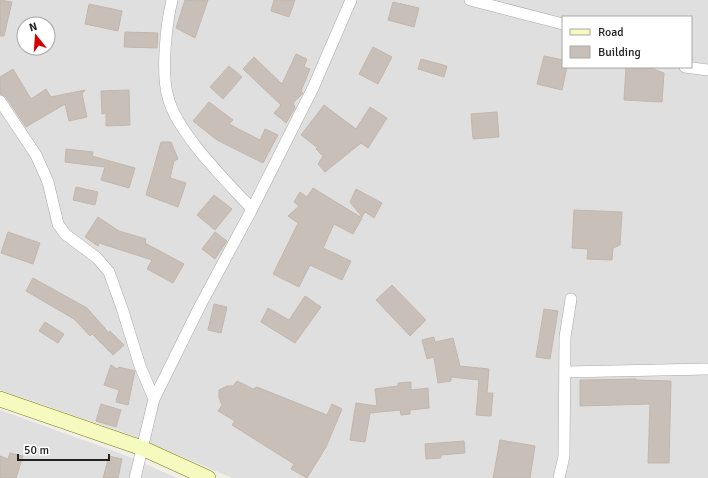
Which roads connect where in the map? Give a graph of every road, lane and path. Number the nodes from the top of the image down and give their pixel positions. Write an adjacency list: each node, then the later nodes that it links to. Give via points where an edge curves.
1 (172, 0): 8 (street, via 164,74 168,98 180,125)
2 (351, 0): 8 (street, via 313,88)
3 (470, 0): 4 (street)
4 (562, 24)
5 (692, 68): 6 (street)
6 (708, 70)
7 (0, 101): 13 (street, via 36,155 48,182 58,224 65,234 97,258 109,272 140,366)
8 (252, 209): 13 (street)
9 (570, 299): 11 (street, via 565,337)
10 (708, 369): 11 (street)
11 (565, 372): 17 (street, via 564,456)
12 (0, 399): 14 (main road)
13 (154, 399): 14 (street)
14 (142, 448): 15 (street); 16 (main road)
15 (135, 478)
16 (208, 478)
17 (559, 478)

